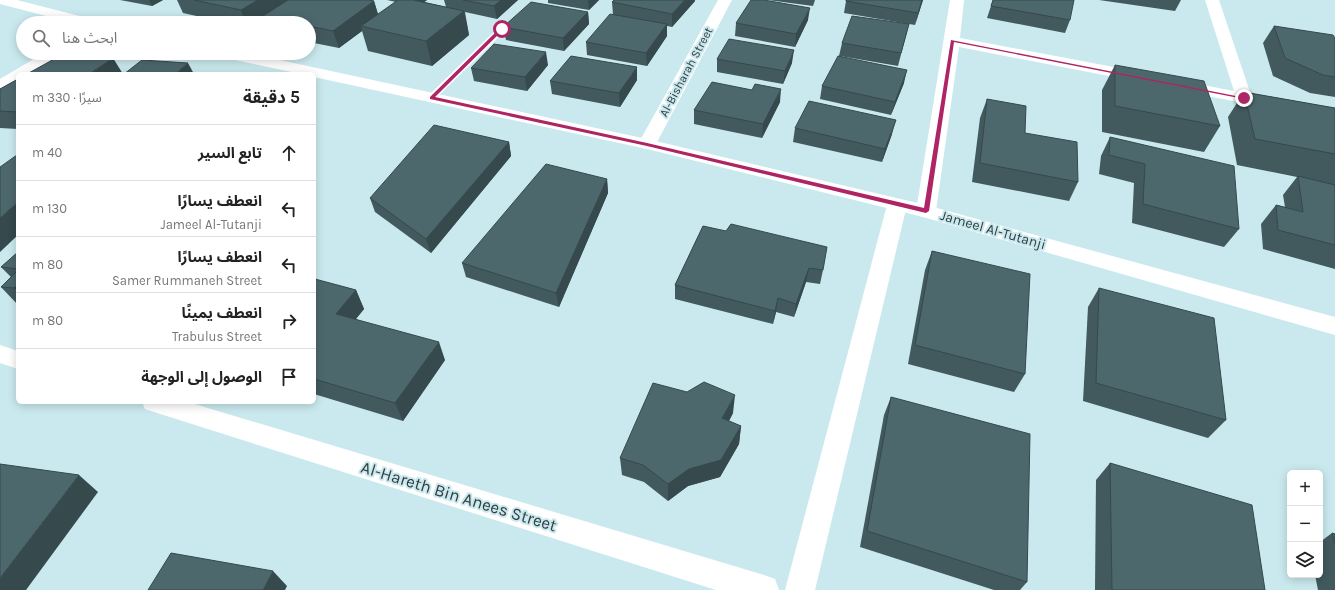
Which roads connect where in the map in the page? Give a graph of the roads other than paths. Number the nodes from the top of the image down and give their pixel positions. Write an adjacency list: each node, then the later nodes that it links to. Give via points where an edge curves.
1 (0, 0): 5 (street)
2 (725, 0): 18 (street, Al-Bisharah Street)
3 (957, 0): 7 (street)
4 (1212, 0): 16 (street)
5 (63, 16)
6 (502, 29): 15 (lane)
7 (952, 41): 16 (street); 20 (street)
8 (42, 60): 10 (street)
9 (258, 60): 11 (street, Jameel Al-Tutanji)
10 (22, 72)
11 (313, 72)
12 (316, 73): 15 (street, Jameel Al-Tutanji)
13 (16, 76): 14 (street)
14 (0, 86)
15 (431, 98): 18 (street, Jameel Al-Tutanji)
16 (1244, 98): 17 (street)
17 (1282, 105)
18 (647, 144): 19 (street, Jameel Al-Tutanji)
19 (897, 204): 20 (street, Jameel Al-Tutanji); 26 (street)
20 (926, 211): 21 (street, Jameel Al-Tutanji)
21 (1335, 326)
22 (0, 354): 23 (street)
23 (16, 359)
24 (160, 404): 25 (street, Al-Hareth Bin Anees Street)
25 (764, 590)
26 (800, 590)

